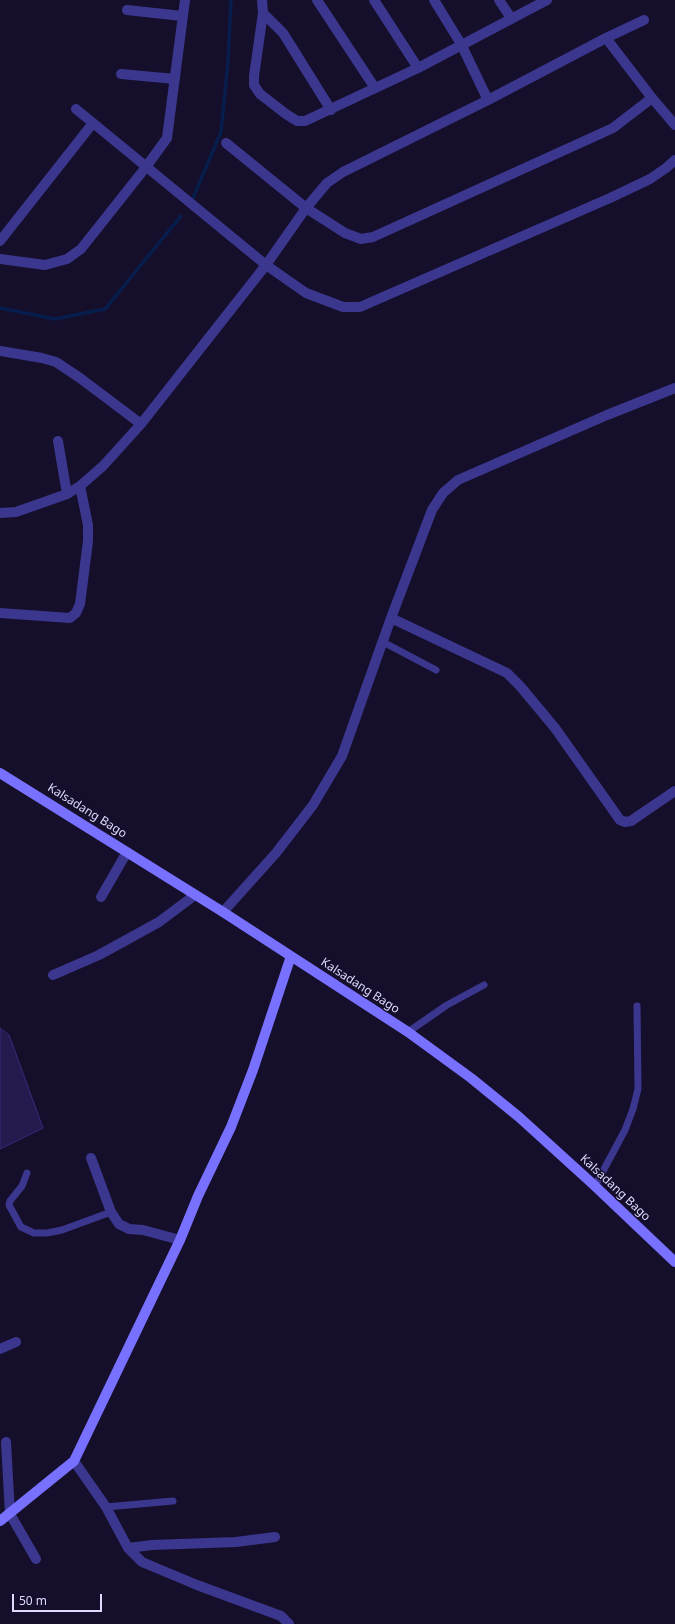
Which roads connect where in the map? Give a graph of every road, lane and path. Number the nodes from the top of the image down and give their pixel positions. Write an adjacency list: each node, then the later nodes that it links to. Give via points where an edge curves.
1 (185, 0): 10 (street)
2 (262, 0): 9 (street)
3 (317, 0): 18 (street)
4 (374, 0): 15 (street)
5 (434, 0): 14 (street)
6 (499, 0): 11 (street)
7 (547, 0): 11 (street)
8 (127, 10): 10 (street)
9 (263, 13): 22 (street, via 283,34); 22 (street, via 254,76 254,85 260,94 297,121 306,121)
10 (182, 16): 17 (street)
11 (511, 18): 14 (street)
12 (644, 20): 13 (street)
13 (606, 38): 19 (street); 20 (street)
14 (461, 44): 15 (street); 20 (street)
15 (418, 68): 18 (street)
16 (121, 74): 17 (street)
17 (175, 79): 27 (street, via 167,138)
18 (375, 88): 22 (street)
19 (652, 98): 24 (street); 28 (street, via 613,128 373,237 361,240)
20 (488, 100): 28 (street, via 343,172 327,183)
21 (76, 109): 23 (street)
22 (331, 110)
23 (93, 123): 27 (street); 29 (street)
24 (675, 125)
25 (226, 143): 28 (street)
26 (675, 160): 31 (street, via 650,179 610,198 360,307 343,307 306,293)
27 (146, 167): 30 (street, via 81,249 67,259 45,264); 31 (street)
28 (306, 208): 31 (street)
29 (0, 241)
30 (0, 259)
31 (266, 265): 34 (street)
32 (0, 351): 34 (street, via 56,362)
33 (675, 388): 40 (street, via 458,480 443,493 432,510)
34 (141, 424): 36 (street, via 103,466)
35 (58, 441): 37 (street)
36 (80, 486): 37 (street); 39 (street, via 88,525 88,541 80,604 76,613 70,618)
37 (67, 494): 38 (street, via 16,512)
38 (0, 513)
39 (0, 613)
40 (391, 618): 41 (street); 44 (street, via 507,673 555,728 620,820 631,822)
41 (383, 642): 42 (lane); 48 (street, via 339,762 313,805 276,853)
42 (436, 670)
43 (0, 773): 45 (main road, Kalsadang Bago)
44 (675, 791)
45 (127, 852): 46 (main road, Kalsadang Bago); 47 (street)
46 (195, 894): 48 (main road, Kalsadang Bago); 50 (street, via 159,922 98,955)
47 (101, 897)
48 (223, 912): 49 (main road, Kalsadang Bago)
49 (291, 956): 53 (main road, Kalsadang Bago); 58 (main road, via 231,1127)
50 (53, 975)
51 (484, 985): 53 (lane, via 447,1005)
52 (637, 1006): 56 (lane, via 638,1089 624,1130)
53 (408, 1032): 56 (main road, Kalsadang Bago, via 519,1117)
54 (91, 1158): 57 (street)
55 (26, 1173): 57 (lane, via 22,1186 9,1206 21,1227 34,1233 62,1230)
56 (595, 1186): 59 (main road, Kalsadang Bago)
57 (111, 1212): 58 (street, via 118,1224 129,1229)
58 (180, 1240): 63 (main road)
59 (675, 1262)
60 (16, 1342): 61 (street)
61 (0, 1349)
62 (6, 1442): 66 (street)
63 (74, 1461): 65 (street); 66 (main road)
64 (173, 1501): 65 (lane)
65 (106, 1507): 69 (street)
66 (10, 1514): 67 (main road); 70 (street)
67 (0, 1521)
68 (275, 1537): 69 (street, via 236,1542)
69 (128, 1548): 71 (street, via 142,1562 281,1616)
70 (36, 1559)
71 (289, 1624)

